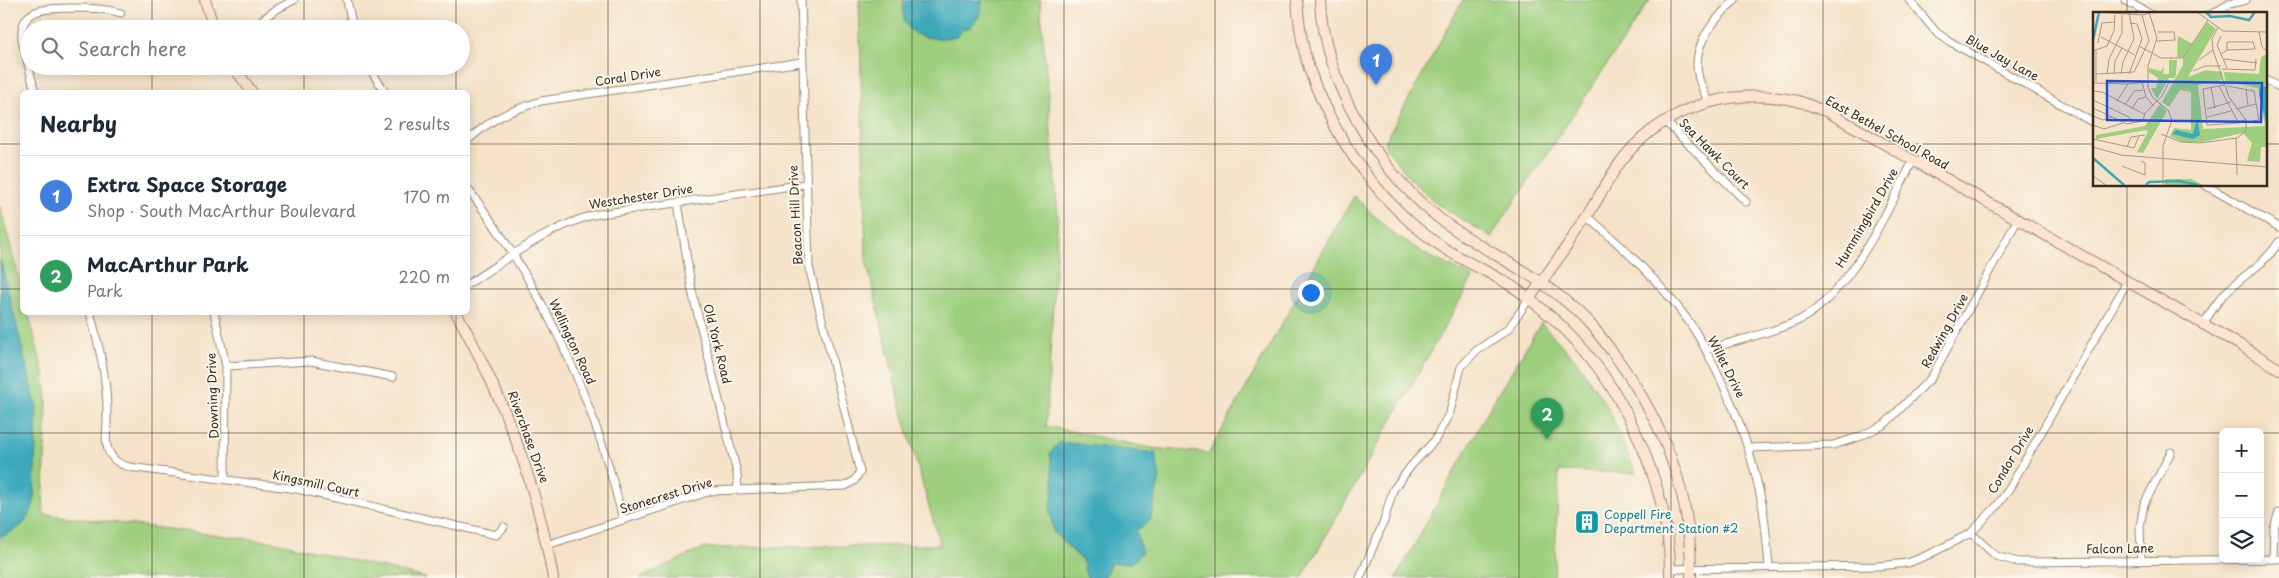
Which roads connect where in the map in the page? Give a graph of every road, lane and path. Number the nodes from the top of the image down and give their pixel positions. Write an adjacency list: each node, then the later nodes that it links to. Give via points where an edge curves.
1 (205, 0): 15 (main road)
2 (294, 0): 16 (street)
3 (347, 0): 17 (street)
4 (801, 0): 18 (street, Beacon Hill Drive)
5 (1297, 0): 45 (main road, via 1310,73 1350,153 1417,228)
6 (1320, 0): 42 (main road, via 1330,58 1338,82 1366,134 1403,184 1440,218)
7 (1735, 0): 27 (street, via 1705,33 1697,57 1699,78)
8 (1909, 0): 29 (street, Blue Jay Lane, via 1937,33 1949,41)
9 (2125, 0): 11 (street)
10 (2246, 0): 12 (street)
11 (2146, 12)
12 (2215, 12)
13 (121, 13): 14 (street, via 103,7 41,9)
14 (26, 20)
15 (211, 20)
16 (262, 20)
17 (351, 20)
18 (802, 62): 30 (street, Coral Drive, via 540,101 511,110 488,122); 32 (street, Beacon Hill Drive)
19 (31, 75): 24 (street)
20 (240, 75): 25 (main road)
21 (374, 75): 26 (street)
22 (2266, 81): 23 (street)
23 (2279, 88)
24 (35, 90)
25 (251, 90)
26 (384, 90)
27 (1708, 101): 28 (main road, East Bethel School Road); 31 (main road, East Bethel School Road, via 1736,96 1794,100 1826,112)
28 (1665, 121): 35 (street, Sea Hawk Court); 37 (main road, East Bethel School Road, via 1620,162)
29 (2093, 122)
30 (470, 138)
31 (1913, 160): 38 (main road, East Bethel School Road); 50 (street, Hummingbird Drive, via 1859,260 1836,291 1795,322)
32 (805, 184): 36 (street, Westchester Drive); 57 (street, Beacon Hill Drive, via 809,266 860,472)
33 (2208, 186): 39 (street)
34 (470, 192): 41 (street, Wellington Road)
35 (1746, 202)
36 (678, 203): 41 (street, Westchester Drive, via 574,220); 58 (street, Old York Road, via 692,290 737,472)
37 (1587, 216): 42 (main road, East Bethel School Road); 50 (street, Willet Drive, via 1660,286 1688,320)
38 (2018, 219): 43 (main road, East Bethel School Road); 54 (street, Redwing Drive, via 1931,378 1885,424 1833,445)
39 (2279, 227)
40 (2279, 242): 49 (street, via 2269,258 2220,298)
41 (514, 254): 44 (street, Westchester Drive); 60 (street, Wellington Road, via 576,372 600,436)
42 (1542, 282): 45 (main road, East Bethel School Road); 68 (main road, via 1597,331 1652,413 1669,448 1681,488 1689,529)
43 (2127, 282): 49 (main road, East Bethel School Road); 62 (street, Condor Drive, via 2009,489)
44 (470, 283)
45 (1529, 299): 67 (main road, via 1577,342 1632,424 1660,499); 70 (street, via 1508,329 1476,351 1461,367 1450,412 1435,440 1393,490)
46 (91, 315): 56 (street, Kingsmill Court, via 106,374 106,444 110,454 128,468)
47 (215, 315): 51 (street, Downing Drive)
48 (458, 315): 63 (main road, Riverchase Drive, via 483,360 519,444)
49 (2203, 325): 52 (main road, East Bethel School Road)
50 (1706, 350): 54 (street, Willet Drive, via 1733,403)
51 (226, 366): 53 (street, via 311,361); 56 (street, Downing Drive)
52 (2279, 369)
53 (393, 377)
54 (1749, 448): 66 (street, Willet Drive, via 1762,505)
55 (2172, 452): 65 (street, via 2144,504 2140,527)
56 (225, 479): 61 (street, Kingsmill Court, via 298,489 496,536)
57 (854, 482): 58 (street, Stonecrest Drive, via 845,486)
58 (738, 490): 60 (street, Stonecrest Drive, via 711,491)
59 (2279, 512): 64 (street, via 2274,528)
60 (623, 520): 63 (street, Stonecrest Drive)
61 (504, 528)
62 (1971, 533): 65 (street, Falcon Lane, via 1996,556 2018,562); 66 (street, Condor Drive, via 1908,563)
63 (547, 545): 69 (main road, Riverchase Drive)
64 (2276, 559): 65 (street, Falcon Lane)
65 (2141, 560)
66 (1769, 568): 68 (street, Condor Drive)
67 (1671, 573): 68 (street, Condor Drive)
68 (1691, 573)
69 (553, 578)
70 (1360, 578)

